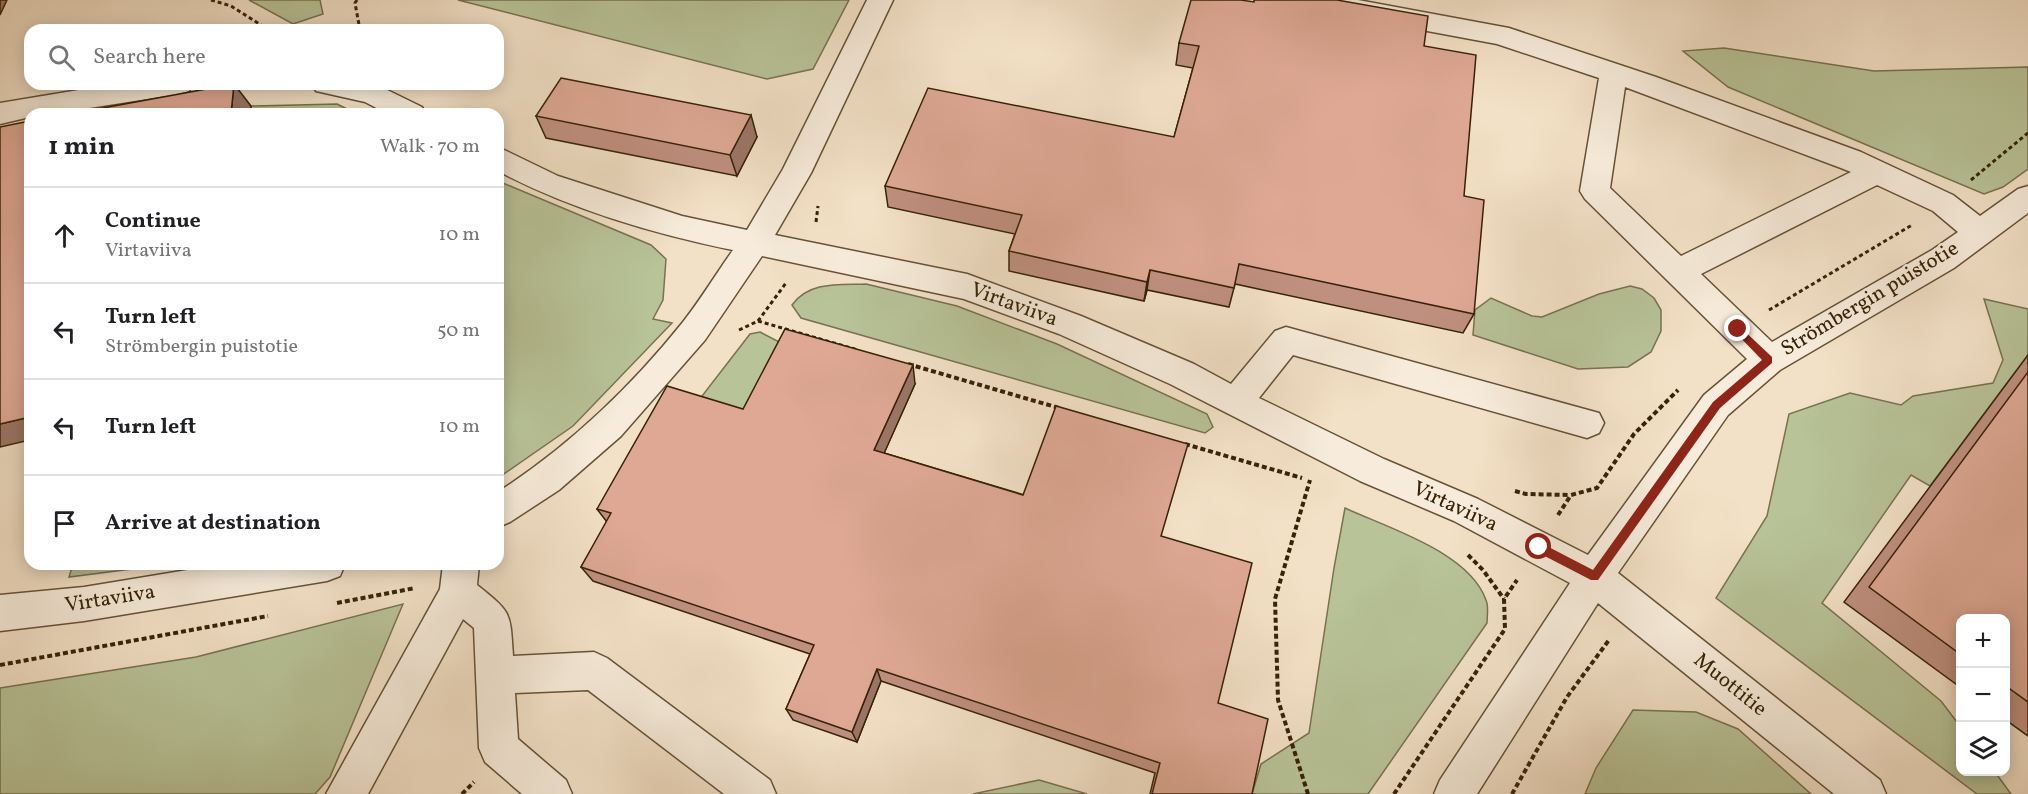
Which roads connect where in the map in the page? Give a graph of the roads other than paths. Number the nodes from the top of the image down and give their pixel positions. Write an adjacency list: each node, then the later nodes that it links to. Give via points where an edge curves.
1 (880, 0): 14 (street, via 796,173)
2 (1309, 0): 3 (street, via 1500,35)
3 (1614, 73): 11 (street); 15 (street, via 1595,191)
4 (140, 90): 7 (street)
5 (357, 90): 8 (street, via 372,93)
6 (24, 108): 9 (street)
7 (25, 108)
8 (401, 108)
9 (0, 114)
10 (504, 161): 14 (street, Virtaviiva, via 559,187 682,228)
11 (1877, 172): 13 (street, via 1943,203); 15 (street)
12 (2028, 197): 13 (street, Strömbergin puistotie)
13 (1978, 232): 16 (street, Strömbergin puistotie, via 1943,259)
14 (755, 243): 17 (street, Virtaviiva, via 968,287 1070,325 1182,374); 19 (street, via 694,331 609,426 547,479)
15 (1679, 272): 16 (street)
16 (1769, 360): 22 (street, Strömbergin puistotie, via 1716,405)
17 (1236, 403): 18 (street, via 1286,340); 22 (street, Virtaviiva, via 1372,470 1466,510)
18 (1587, 423)
19 (504, 507)
20 (291, 570): 23 (street, Virtaviiva, via 84,604)
21 (460, 576): 24 (street, via 492,620); 25 (street)
22 (1594, 577): 28 (street, Strömbergin puistotie); 29 (street, Muottitie)
23 (0, 613)
24 (495, 675): 26 (street, via 499,748); 27 (street, via 594,671)
25 (346, 794)
26 (552, 794)
27 (756, 794)
28 (1454, 794)
29 (1866, 794)

